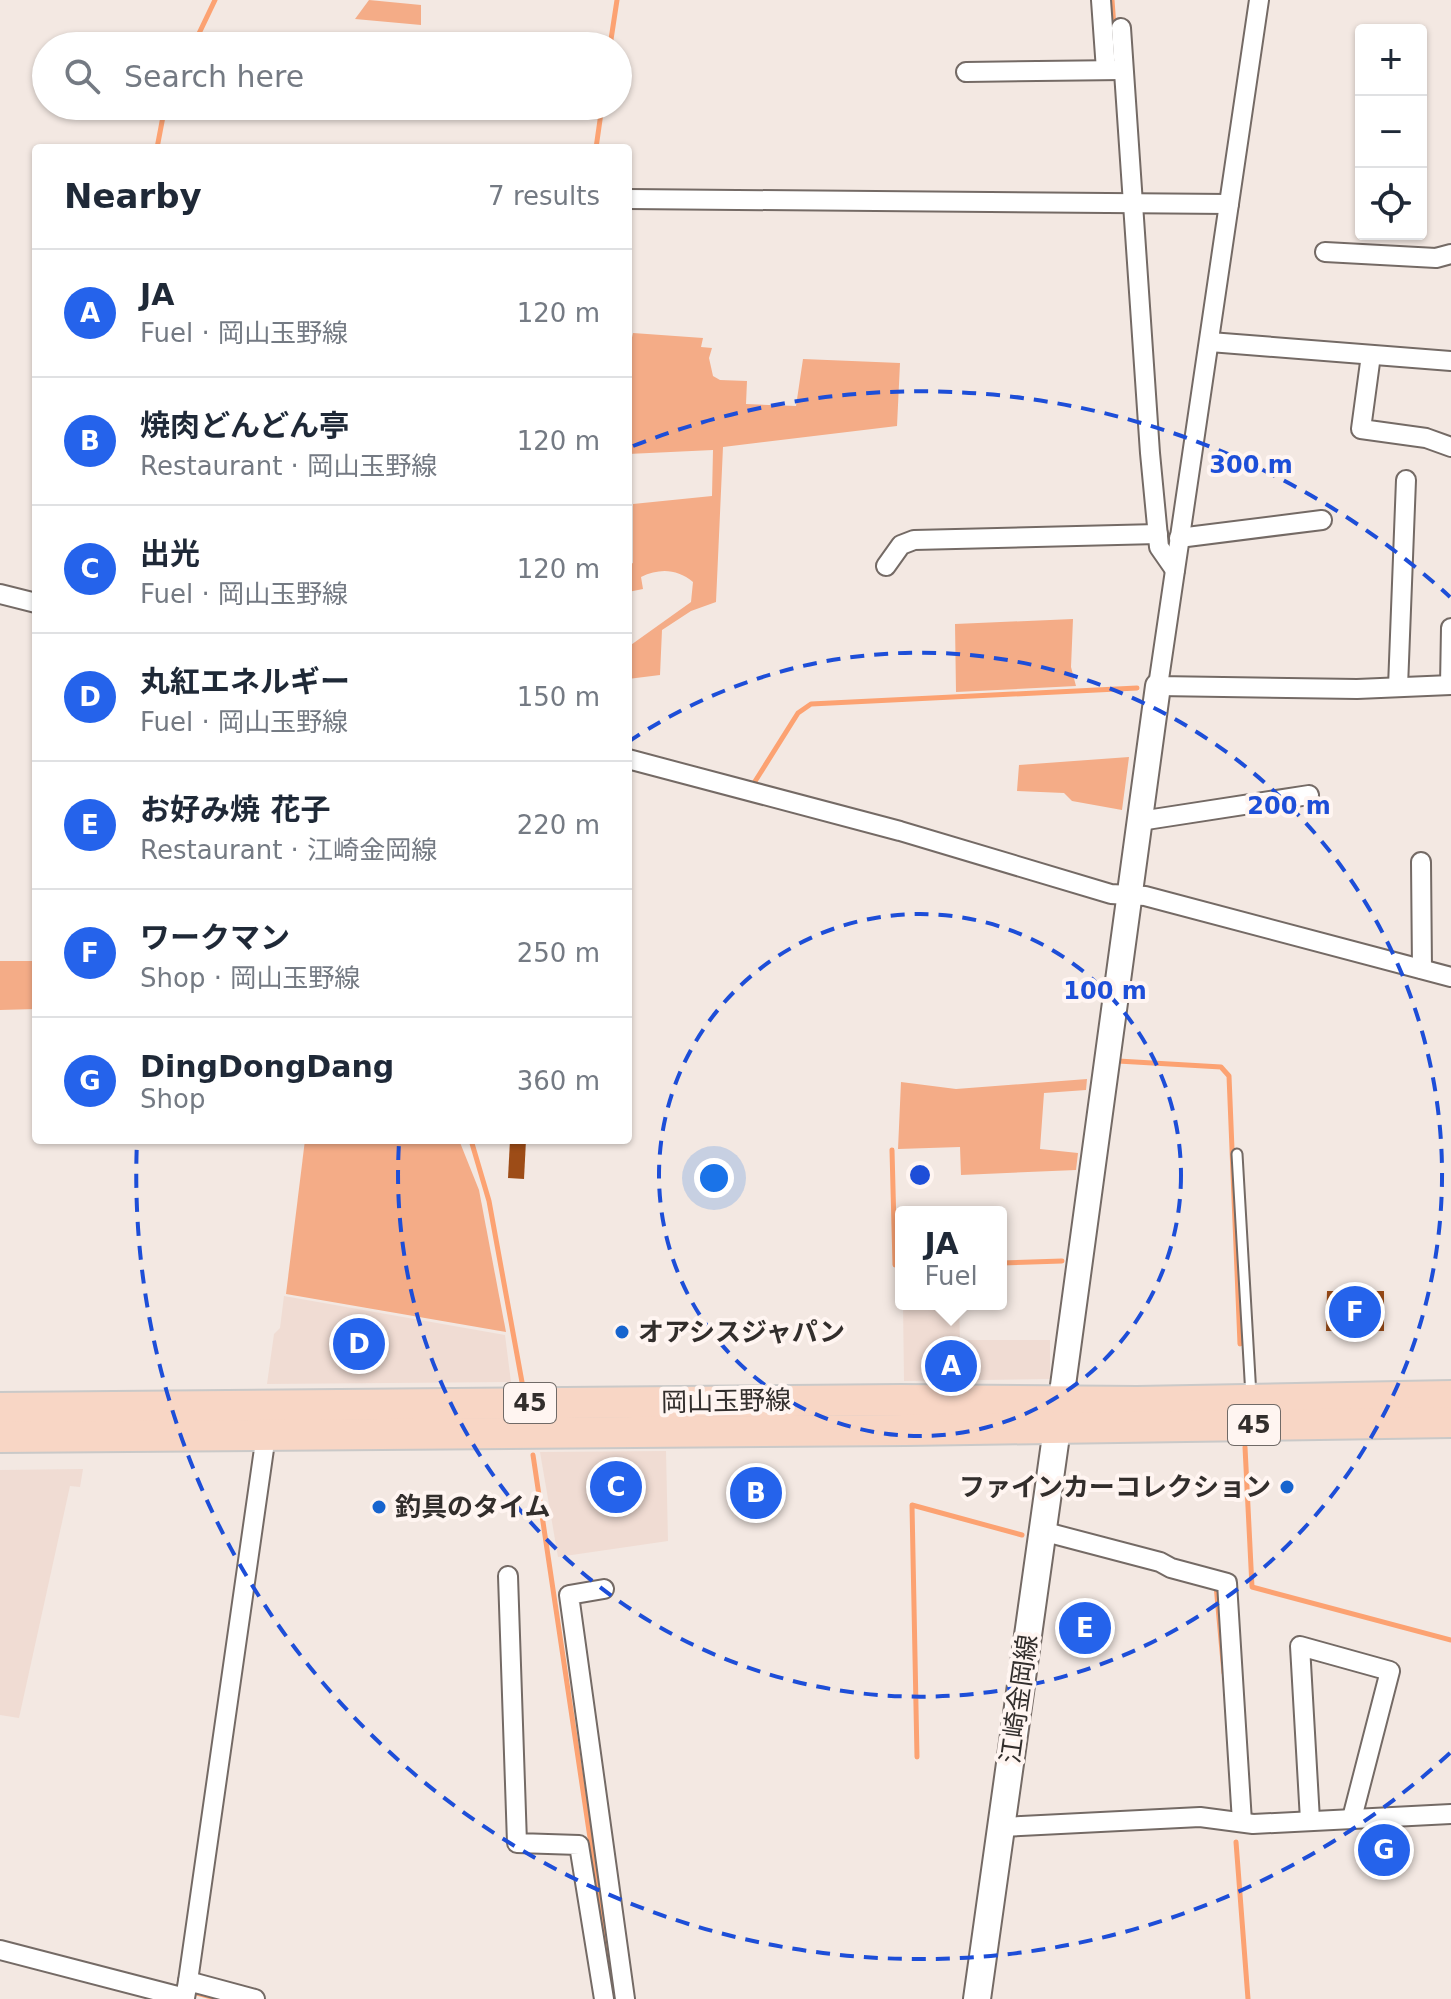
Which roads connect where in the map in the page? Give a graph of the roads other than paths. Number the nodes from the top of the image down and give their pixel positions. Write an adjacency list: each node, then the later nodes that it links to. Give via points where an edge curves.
1 (1101, 0): 4 (street)
2 (1259, 0): 8 (street)
3 (1121, 28): 4 (street)
4 (1114, 70): 5 (street); 7 (street)
5 (966, 72)
6 (632, 199): 7 (street)
7 (1132, 204): 8 (street); 17 (street)
8 (1229, 204): 11 (street)
9 (1325, 252): 10 (street, via 1436,258)
10 (1451, 254)
11 (1210, 342): 12 (street); 18 (street)
12 (1371, 355): 13 (street); 14 (street, via 1361,429)
13 (1451, 361)
14 (1451, 447)
15 (1406, 480): 26 (street)
16 (1322, 520): 18 (street)
17 (1158, 534): 19 (street, via 914,540 901,545); 20 (street, via 1159,547)
18 (1179, 538): 20 (street)
19 (886, 566)
20 (1175, 570): 25 (street)
21 (0, 594): 22 (street)
22 (32, 602)
23 (1451, 628): 24 (street)
24 (1451, 685): 26 (street)
25 (1158, 686): 26 (street); 29 (street)
26 (1398, 687)
27 (632, 760): 31 (street, via 1111,894)
28 (1309, 795): 29 (street)
29 (1140, 821): 31 (street)
30 (1421, 862): 32 (street)
31 (1130, 895): 32 (street); 38 (street)
32 (1422, 969): 33 (street)
33 (1451, 977)
34 (1237, 1154): 36 (lane)
35 (1451, 1396): 36 (main road, 岡山玉野線 / 45)
36 (1251, 1400): 38 (main road, 岡山玉野線 / 45)
37 (0, 1408): 39 (main road, 岡山玉野線 / 45)
38 (1059, 1413): 39 (main road, 岡山玉野線 / 45); 40 (main road, 岡山玉野線 / 45); 42 (main road, 江崎金岡線)
39 (267, 1420): 41 (main road, 岡山玉野線 / 45); 51 (street)
40 (1451, 1422)
41 (0, 1437)
42 (1042, 1531): 48 (street, via 1227,1583); 49 (main road, 江崎金岡線)
43 (508, 1576): 53 (street, via 517,1843 579,1845)
44 (604, 1589): 54 (street, via 569,1595)
45 (1451, 1814): 46 (street)
46 (1352, 1818): 47 (street); 47 (street, via 1390,1671 1300,1646)
47 (1310, 1820): 48 (street)
48 (1242, 1822): 49 (street, via 1200,1817)
49 (1001, 1827): 55 (main road, 江崎金岡線)
50 (0, 1950): 51 (street)
51 (182, 1990): 52 (street)
52 (255, 1999)
53 (604, 1999)
54 (625, 1999)
55 (977, 1999)

